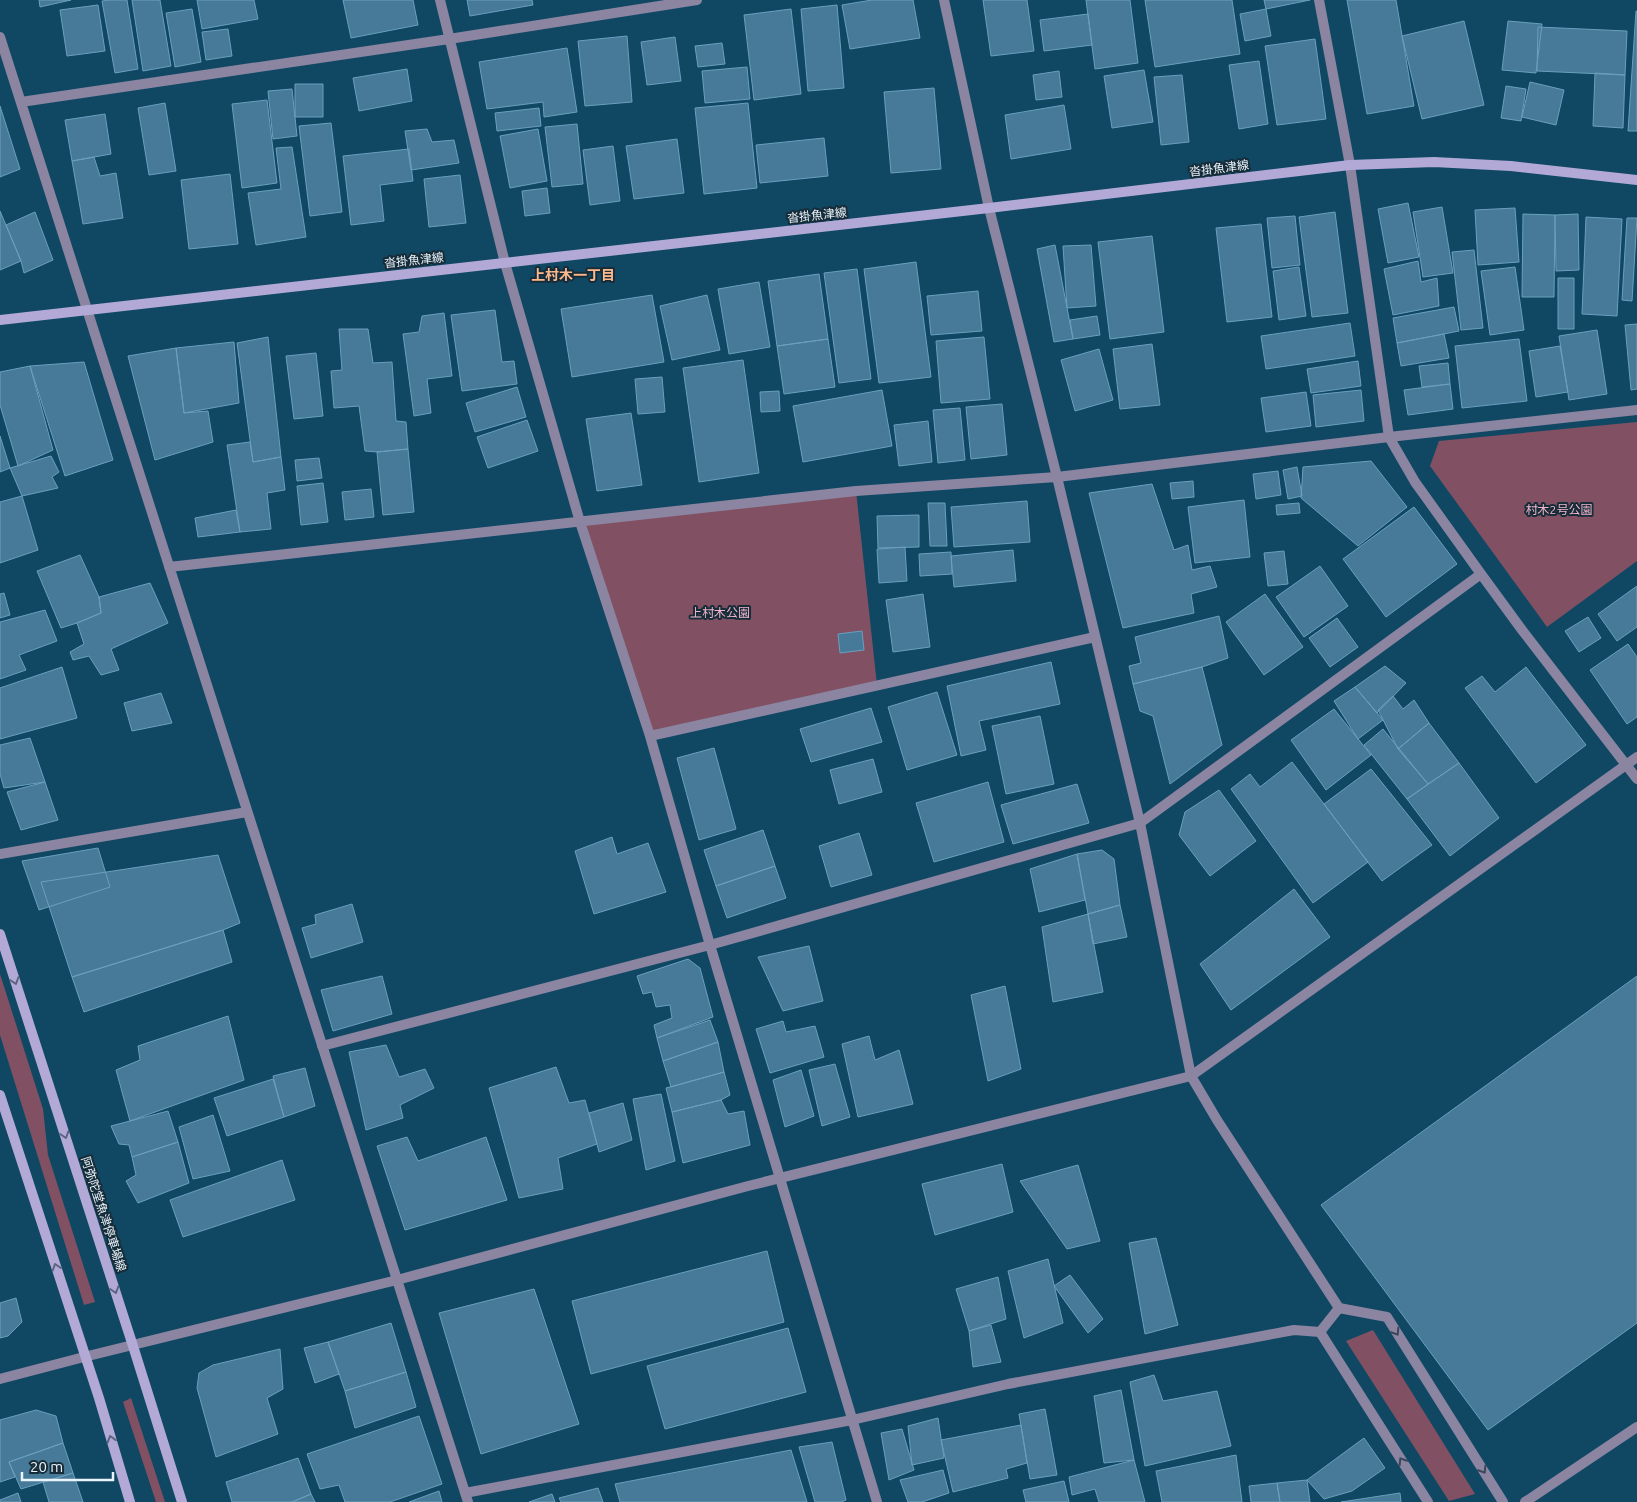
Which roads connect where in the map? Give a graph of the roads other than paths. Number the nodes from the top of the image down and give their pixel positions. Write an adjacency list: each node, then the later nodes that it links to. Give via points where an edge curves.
1 (440, 0): 6 (street)
2 (697, 0): 6 (street)
3 (944, 0): 10 (street)
4 (1319, 0): 8 (street)
5 (0, 37): 7 (street)
6 (449, 39): 7 (street); 11 (street)
7 (21, 102): 12 (street)
8 (1350, 165): 9 (main road, 沓掛魚津線, via 1434,162 1511,166); 10 (main road, 沓掛魚津線); 15 (street)
9 (1637, 180)
10 (989, 208): 11 (main road, 沓掛魚津線); 16 (street)
11 (505, 263): 12 (main road, 沓掛魚津線); 17 (street)
12 (87, 309): 13 (main road, 沓掛魚津線); 18 (street)
13 (0, 320)
14 (1637, 410): 15 (street)
15 (1389, 437): 16 (street); 19 (street, via 1415,482)
16 (1057, 477): 17 (street, via 856,491); 20 (street)
17 (580, 522): 18 (street); 21 (street)
18 (169, 566): 25 (street)
19 (1481, 574): 23 (street); 26 (street)
20 (1095, 637): 21 (street); 26 (street)
21 (650, 736): 29 (street)
22 (1637, 757): 23 (street)
23 (1627, 764): 24 (street); 31 (street)
24 (1637, 779)
25 (247, 812): 27 (street); 30 (street)
26 (1140, 823): 29 (street); 31 (street)
27 (0, 854)
28 (0, 934): 37 (main road, 阿弥陀堂魚津停車場線, one-way to 37)
29 (710, 945): 30 (street); 33 (street)
30 (322, 1046): 34 (street)
31 (1191, 1076): 33 (street); 35 (street)
32 (0, 1095): 38 (main road, one-way to 32)
33 (780, 1180): 34 (street); 40 (street)
34 (397, 1280): 37 (street); 42 (street)
35 (1339, 1308): 36 (street); 47 (street, one-way to 47, via 1387,1318)
36 (1320, 1332): 40 (street, via 1294,1330 1008,1384); 46 (street, one-way to 36)
37 (133, 1346): 38 (street); 44 (main road, 阿弥陀堂魚津停車場線)
38 (84, 1356): 39 (street); 43 (main road, one-way to 38)
39 (0, 1379)
40 (852, 1420): 42 (street); 45 (street)
41 (1637, 1427): 48 (street)
42 (466, 1498)
43 (130, 1502)
44 (182, 1502)
45 (877, 1502)
46 (1428, 1502)
47 (1503, 1502)
48 (1525, 1502)

